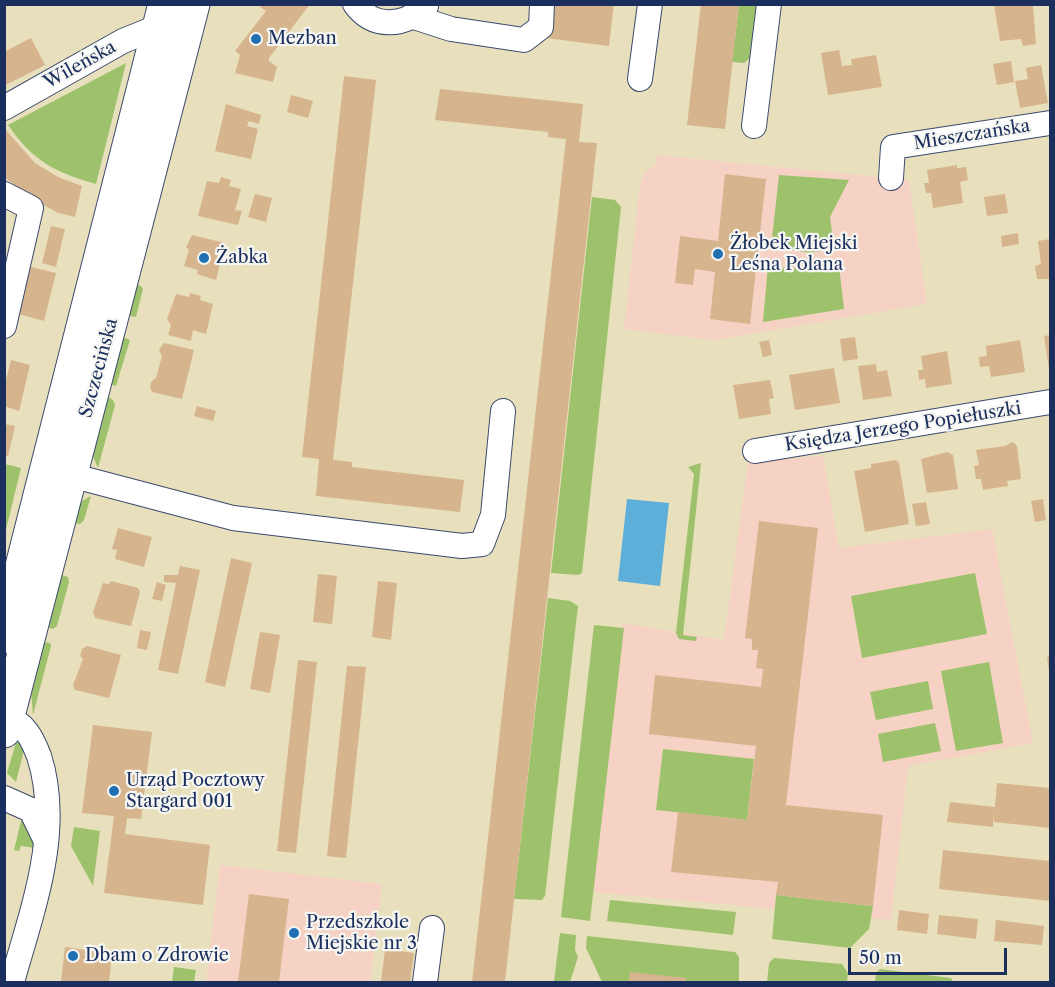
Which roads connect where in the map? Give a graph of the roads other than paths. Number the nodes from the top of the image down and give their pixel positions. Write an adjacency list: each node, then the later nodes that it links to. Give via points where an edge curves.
1 (355, 4): 6 (street, via 363,15 386,24)
2 (542, 4): 6 (street, via 541,27 524,40 452,28)
3 (650, 4): 7 (street)
4 (769, 4): 10 (street)
5 (182, 11): 8 (street, Wileńska); 17 (main road, Szczecińska)
6 (421, 11)
7 (640, 79)
8 (4, 108)
9 (1050, 123): 11 (street, Mieszczańska, via 893,147)
10 (754, 126)
11 (891, 178)
12 (4, 194): 13 (street, via 31,208)
13 (4, 326)
14 (1050, 402): 16 (street, Księdza Jerzego Popiełuszki)
15 (503, 411): 17 (street, via 493,515 482,544 462,546 233,518)
16 (755, 451)
17 (59, 472): 18 (main road, Szczecińska); 19 (main road, Szczecińska)
18 (4, 637)
19 (6, 721): 21 (street, via 20,722 34,743 42,766 48,805)
20 (4, 798): 21 (street, via 31,810)
21 (46, 844): 23 (street)
22 (432, 928): 24 (street)
23 (12, 982)
24 (425, 982)

